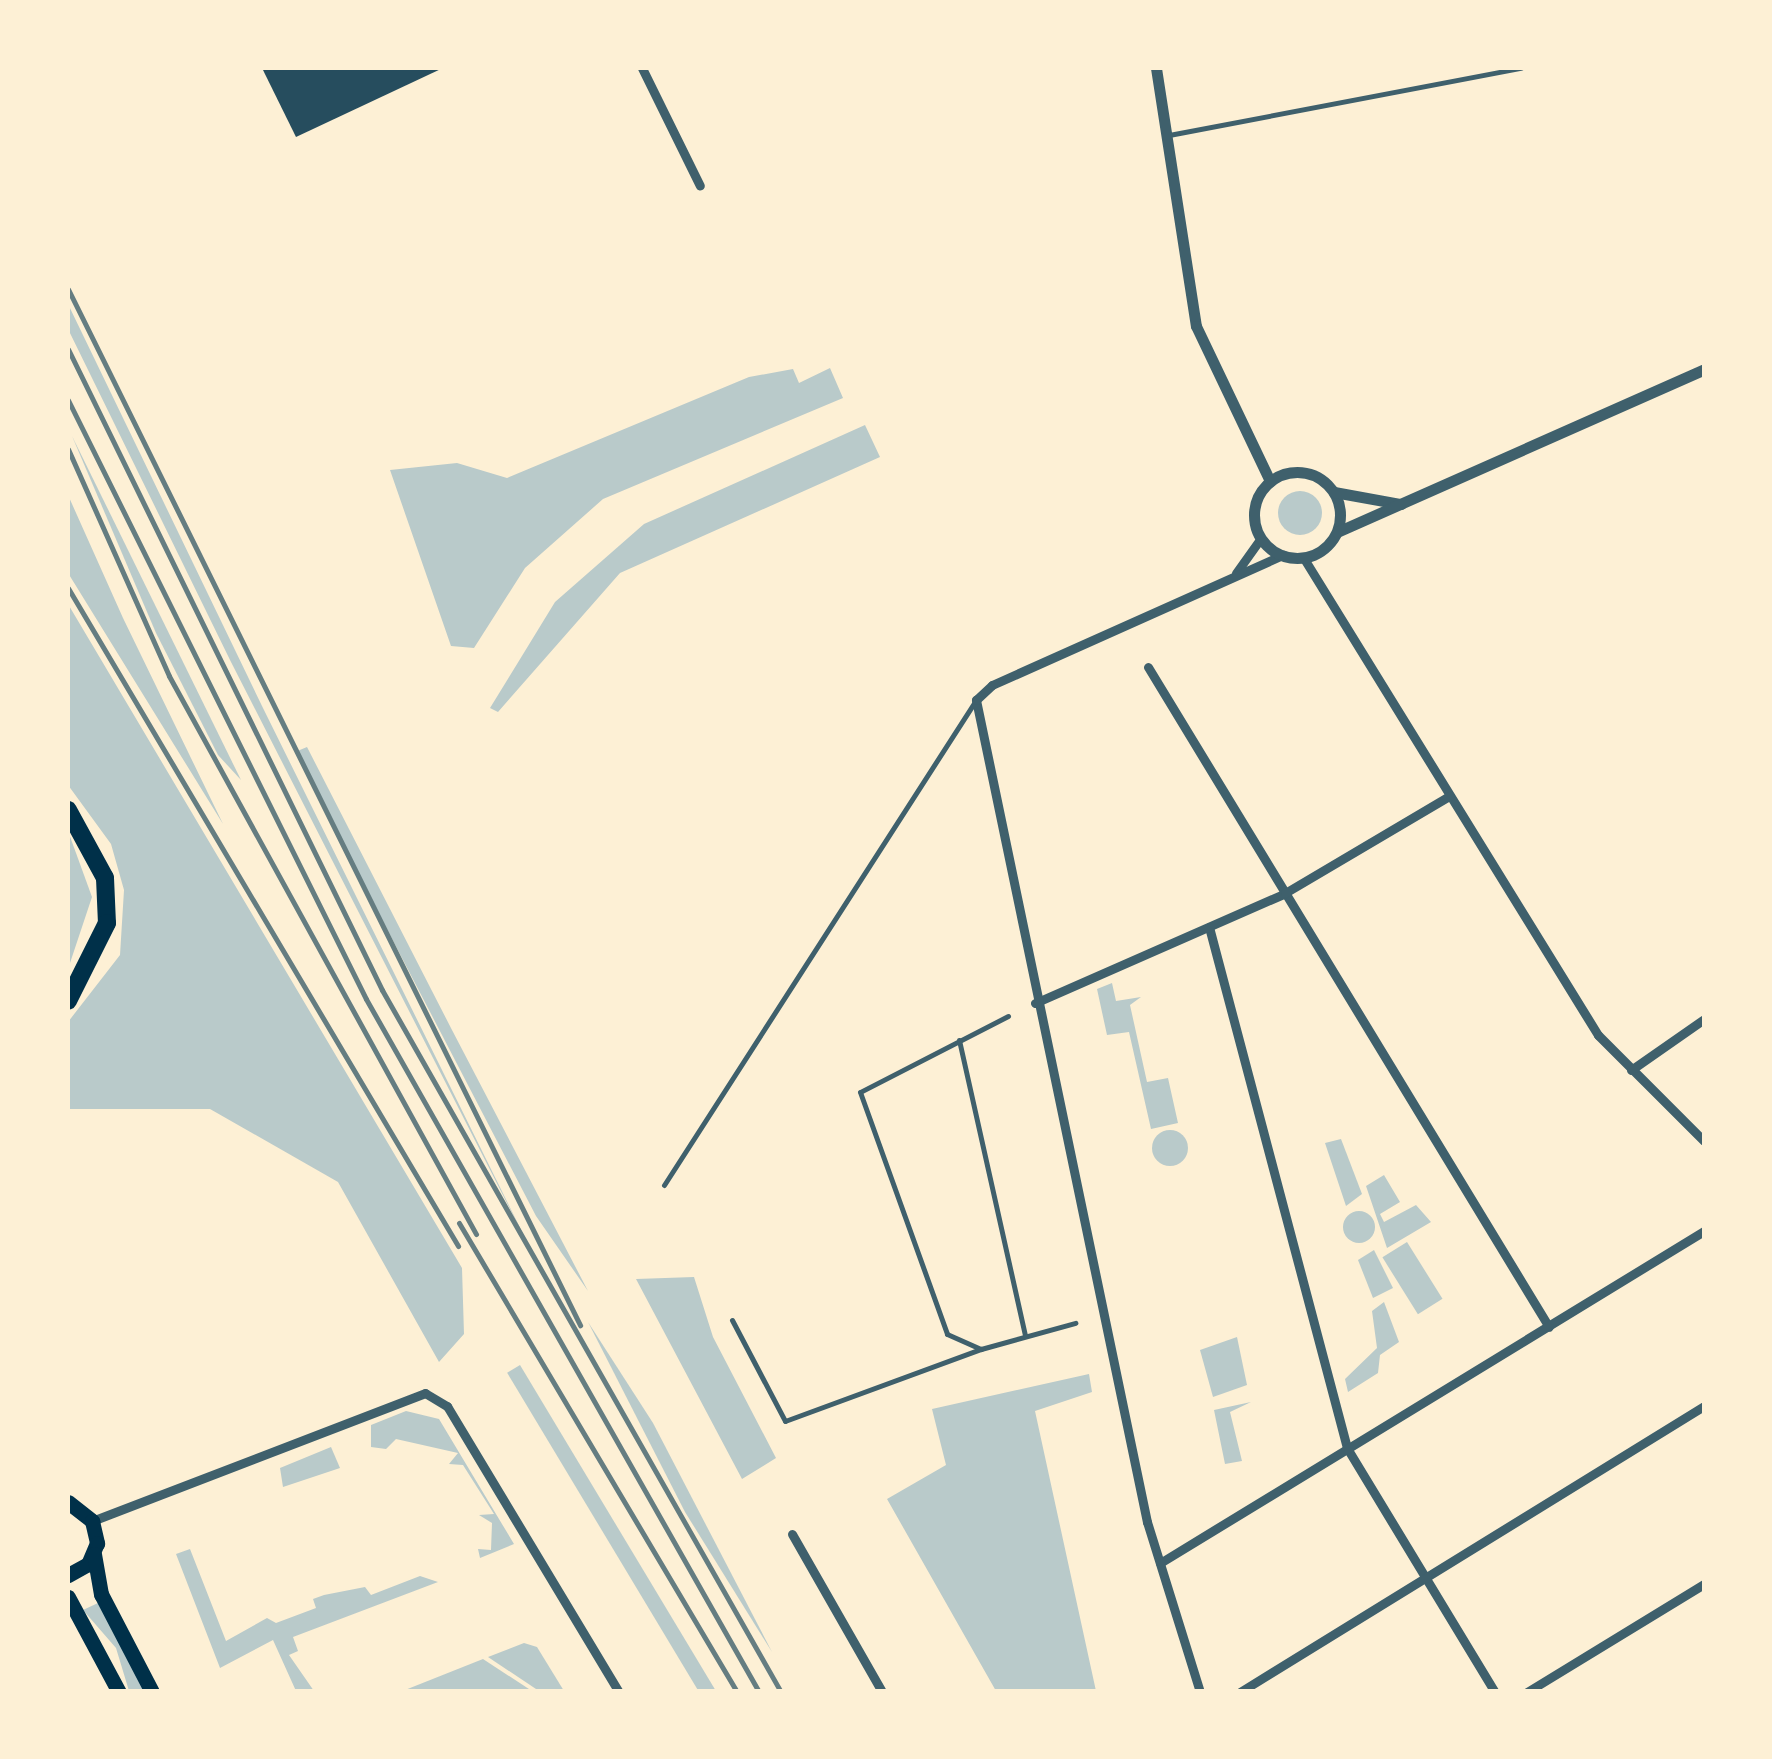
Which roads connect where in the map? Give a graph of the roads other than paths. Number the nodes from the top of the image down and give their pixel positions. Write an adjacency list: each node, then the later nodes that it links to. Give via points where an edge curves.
1 (642, 68): 5 (street)
2 (1156, 68): 4 (street)
3 (1520, 68): 4 (lane)
4 (1168, 135): 7 (street, via 1196,326)
5 (700, 186)
6 (1704, 369): 9 (street)
7 (1270, 481): 8 (street, via 1304,472); 11 (street, via 1256,502)
8 (1334, 492): 9 (street); 10 (street)
9 (1401, 504): 10 (street)
10 (1336, 532): 13 (street)
11 (1260, 538): 12 (street); 14 (street)
12 (1283, 555): 13 (street); 14 (street)
13 (1303, 557): 17 (street)
14 (1234, 575): 16 (street)
15 (1148, 667): 19 (street)
16 (976, 700): 22 (street); 28 (lane)
17 (1449, 796): 19 (street); 26 (street, via 1598,1035)
18 (68, 810): 21 (highway, via 104,878 107,923)
19 (1285, 893): 20 (street); 32 (street)
20 (1210, 927): 22 (street); 36 (street)
21 (68, 1000)
22 (1035, 1003): 41 (street)
23 (1008, 1016): 25 (lane)
24 (1704, 1019): 26 (street)
25 (960, 1040): 33 (lane); 34 (lane, via 860,1092 936,1318 947,1334)
26 (1631, 1070): 27 (street)
27 (1704, 1141)
28 (664, 1185)
29 (1704, 1231): 32 (street)
30 (732, 1320): 34 (lane, via 785,1421)
31 (1076, 1323): 33 (lane)
32 (1549, 1327): 36 (street)
33 (1025, 1335): 34 (lane)
34 (981, 1349)
35 (1704, 1406): 43 (street)
36 (1347, 1448): 41 (street); 43 (street)
37 (71, 1501): 38 (main road)
38 (92, 1521): 40 (main road); 48 (street, via 425,1393 446,1406)
39 (792, 1534): 49 (street)
40 (94, 1554): 42 (main road); 47 (main road, via 101,1594)
41 (1160, 1563): 50 (street)
42 (68, 1575)
43 (1426, 1577): 51 (street); 52 (street)
44 (1704, 1584): 53 (street)
45 (68, 1597): 46 (main road)
46 (119, 1692)
47 (152, 1692)
48 (619, 1692)
49 (882, 1692)
50 (1200, 1692)
51 (1240, 1692)
52 (1495, 1692)
53 (1527, 1692)

